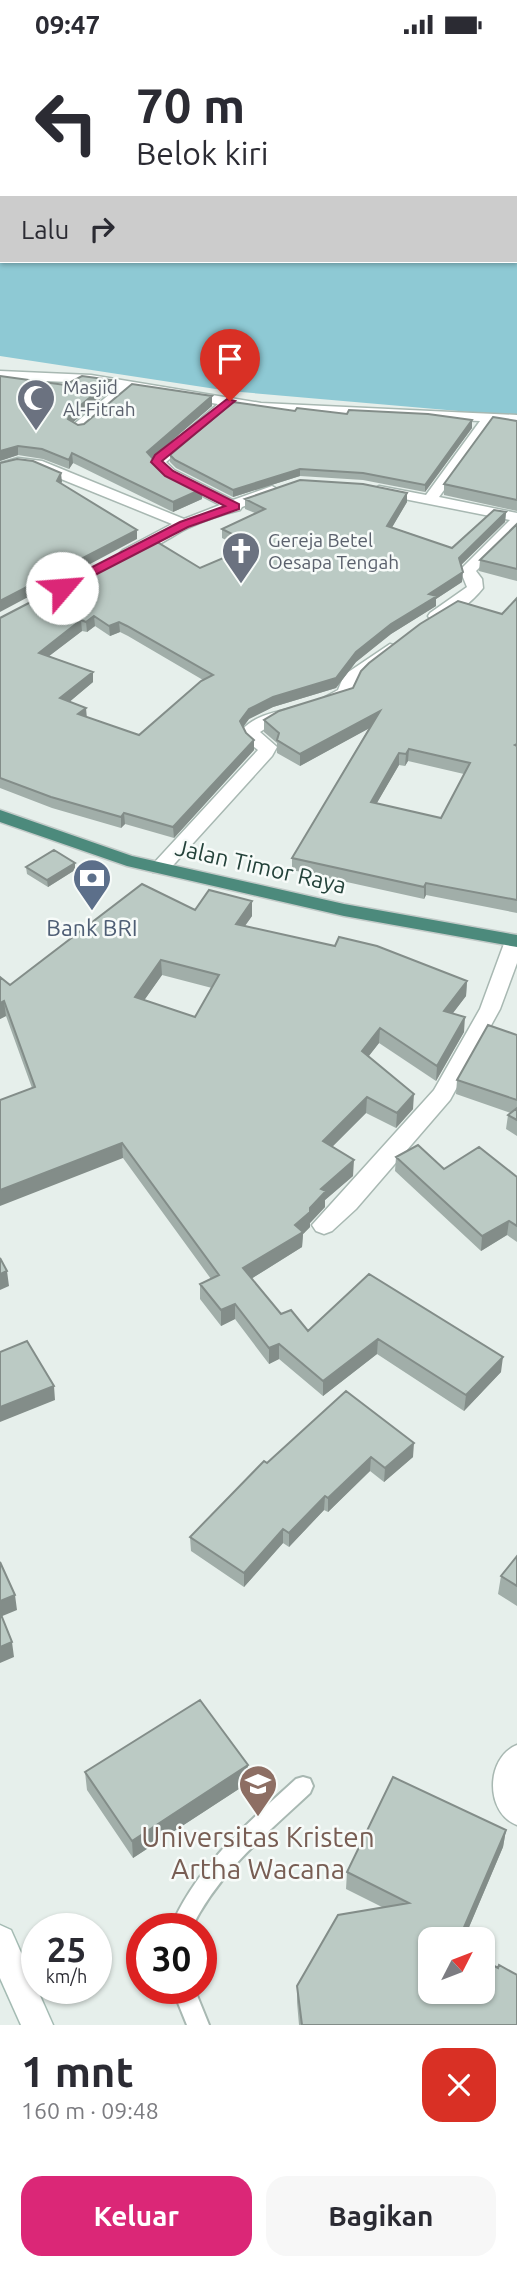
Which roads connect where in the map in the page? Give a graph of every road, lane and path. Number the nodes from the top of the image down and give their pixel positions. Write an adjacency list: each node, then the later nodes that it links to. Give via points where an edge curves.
1 (0, 375): 2 (street)
2 (129, 385): 3 (street); 6 (street)
3 (230, 401): 4 (street, via 283,408); 11 (street, via 157,462 169,473)
4 (490, 417): 5 (street); 10 (street)
5 (517, 419)
6 (78, 428)
7 (0, 467): 13 (street, via 18,462 48,468)
8 (286, 486): 11 (street)
9 (363, 487): 10 (street)
10 (429, 500): 12 (street)
11 (235, 507): 13 (street)
12 (517, 519): 15 (street, via 468,570 475,588 468,596)
13 (184, 524): 14 (street)
14 (117, 559)
15 (423, 624)
16 (403, 638): 18 (street, via 350,679 346,693 251,730 254,738 268,747 266,752)
17 (0, 816): 18 (highway, Jalan Timor Raya)
18 (160, 868): 19 (highway, Jalan Timor Raya)
19 (516, 941): 20 (street, via 490,1009 442,1095)
20 (324, 1225)
21 (517, 1759): 23 (street, via 506,1786)
22 (303, 1786): 24 (lane, via 229,1854)
23 (517, 1811)
24 (187, 1913)
25 (0, 1941): 27 (street)
26 (189, 2004): 28 (lane)
27 (37, 2025)
28 (198, 2025)

